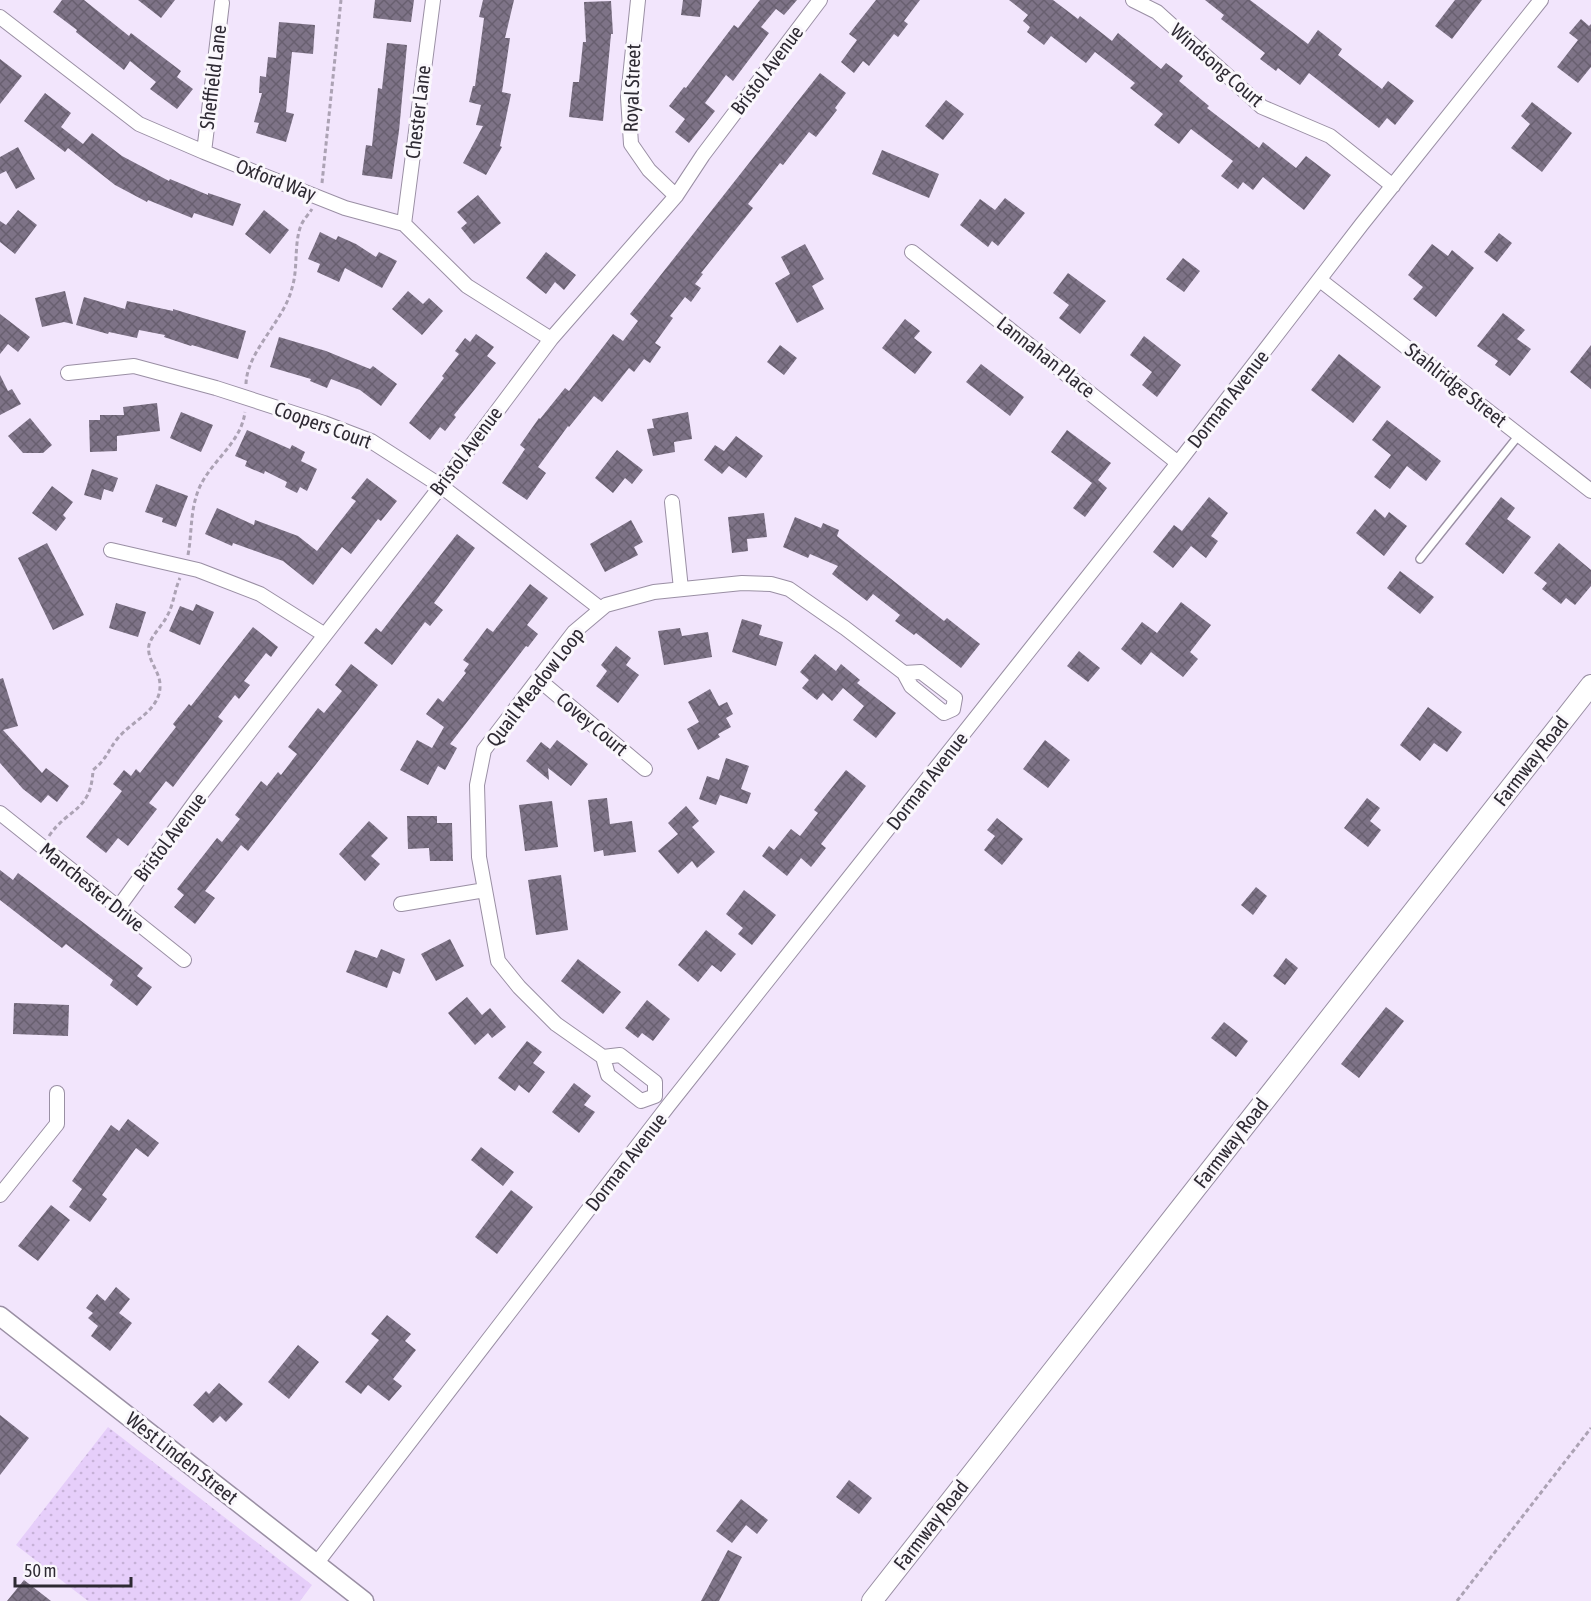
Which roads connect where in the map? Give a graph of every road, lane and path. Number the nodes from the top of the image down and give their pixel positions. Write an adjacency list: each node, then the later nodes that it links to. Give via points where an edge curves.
1 (341, 0): 12 (path)
2 (433, 0): 13 (street, Chester Lane)
3 (638, 0): 11 (street, Royal Street, via 628,97 631,144 649,170)
4 (820, 0): 11 (street, Bristol Avenue)
5 (1133, 0): 10 (street, Windsong Court, via 1157,12 1262,107 1330,136)
6 (1541, 0): 10 (street, Dorman Avenue)
7 (222, 3): 9 (street, Sheffield Lane)
8 (0, 18): 9 (street, Oxford Way, via 139,124)
9 (204, 152): 12 (street, Oxford Way)
10 (1393, 186): 15 (street, Dorman Avenue)
11 (676, 196): 16 (street, Bristol Avenue)
12 (320, 197): 13 (street, Oxford Way); 18 (path, via 301,226 292,289 251,367)
13 (404, 224): 16 (street, Oxford Way, via 467,286)
14 (912, 252): 20 (street, Lannahan Place)
15 (1320, 280): 19 (street, Stahlridge Street); 20 (street, Dorman Avenue)
16 (551, 339): 21 (street, Bristol Avenue)
17 (68, 373): 18 (street, Coopers Court, via 134,366)
18 (246, 398): 21 (street, Coopers Court, via 371,441); 26 (path, via 239,430 198,490)
19 (1519, 435): 22 (street, Stahlridge Street); 25 (lane)
20 (1178, 463): 32 (street, Dorman Avenue)
21 (441, 486): 28 (street, Coopers Court); 29 (street, Bristol Avenue)
22 (1591, 491)
23 (672, 502): 27 (street)
24 (111, 550): 26 (street)
25 (1420, 559)
26 (185, 567): 29 (street, via 260,594); 35 (path, via 167,617 148,652 160,679 158,697 112,744 103,762 93,770 90,793 84,803)
27 (681, 589): 28 (street, Quail Meadow Loop, via 654,592); 32 (street, Quail Meadow Loop, via 742,583 789,589 904,673 921,672 955,698 953,709)
28 (601, 609): 30 (street, Quail Meadow Loop, via 574,632)
29 (325, 635): 38 (street, Bristol Avenue)
30 (538, 679): 33 (street, Covey Court); 36 (street, Quail Meadow Loop, via 484,750 477,785 479,857)
31 (1591, 686): 49 (main road, Farmway Road)
32 (971, 725): 43 (street, Dorman Avenue)
33 (645, 769)
34 (0, 813): 35 (street, Manchester Drive)
35 (41, 846): 38 (street, Manchester Drive)
36 (485, 890): 37 (street); 40 (street, Quail Meadow Loop, via 498,961 556,1024)
37 (401, 904)
38 (118, 908): 39 (street, Manchester Drive)
39 (184, 960)
40 (603, 1057): 42 (street, Quail Meadow Loop, via 620,1055 638,1068 655,1082); 42 (street, Quail Meadow Loop, via 608,1075 641,1101)
41 (57, 1093): 44 (street, via 57,1124)
42 (655, 1096): 43 (street, Quail Meadow Loop)
43 (668, 1106): 47 (street, Dorman Avenue)
44 (0, 1195)
45 (0, 1316): 47 (street, West Linden Street)
46 (1591, 1428): 50 (path)
47 (316, 1564): 48 (street, West Linden Street)
48 (364, 1601)
49 (872, 1601)
50 (1457, 1601)

